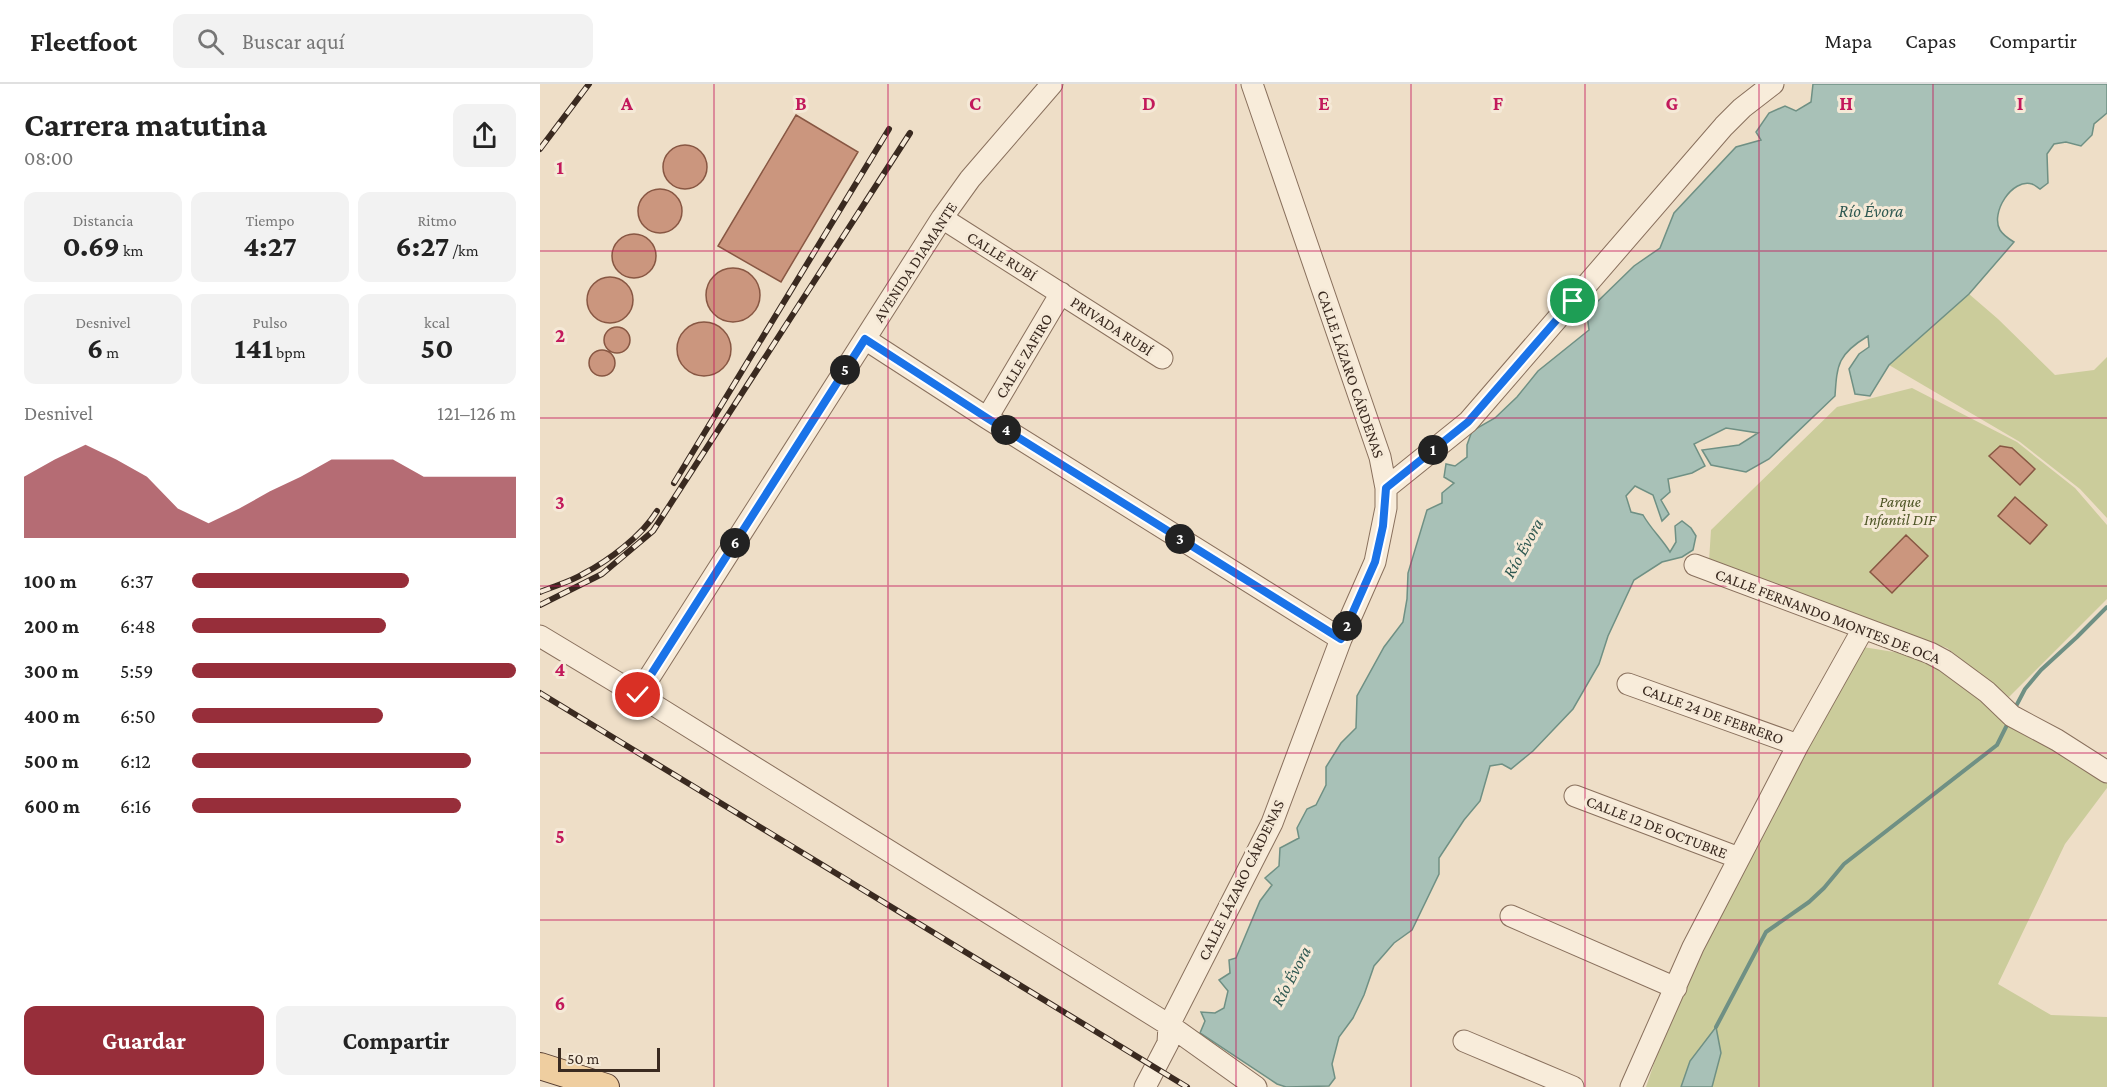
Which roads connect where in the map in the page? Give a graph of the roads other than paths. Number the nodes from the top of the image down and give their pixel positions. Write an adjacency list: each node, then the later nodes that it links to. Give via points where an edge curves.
1 (1052, 84): 4 (street, AVENIDA DIAMANTE, via 970,179)
2 (1252, 84): 9 (street, CALLE LÁZARO CÁRDENAS, via 1377,447)
3 (1773, 84): 9 (street, via 1729,121 1468,422)
4 (942, 218): 5 (street, CALLE RUBÍ); 6 (street, AVENIDA DIAMANTE)
5 (1061, 293): 7 (street, PRIVADA RUBÍ); 8 (street, CALLE ZAFIRO)
6 (865, 339): 8 (street); 15 (street, AVENIDA DIAMANTE)
7 (1162, 358)
8 (987, 418): 13 (street)
9 (1386, 488): 13 (street, CALLE LÁZARO CÁRDENAS, via 1375,562)
10 (1695, 565): 11 (street, CALLE FERNANDO MONTES DE OCA)
11 (1863, 629): 16 (street); 17 (street, CALLE FERNANDO MONTES DE OCA, via 1930,653 1987,692 2012,716)
12 (540, 636): 15 (street)
13 (1341, 639): 22 (street, CALLE LÁZARO CÁRDENAS, via 1272,823)
14 (1628, 684): 16 (street, CALLE 24 DE FEBRERO)
15 (638, 695): 22 (street)
16 (1798, 745): 19 (street)
17 (2107, 772)
18 (1575, 796): 19 (street, CALLE 12 DE OCTUBRE)
19 (1739, 858): 21 (street)
20 (1511, 916): 21 (street)
21 (1676, 988): 29 (street)
22 (1169, 1025): 26 (street, CALLE LÁZARO CÁRDENAS, via 1168,1043); 27 (street)
23 (1464, 1041): 28 (street)
24 (540, 1066): 25 (main road)
25 (606, 1087)
26 (1145, 1087)
27 (1256, 1087)
28 (1573, 1087)
29 (1631, 1087)

